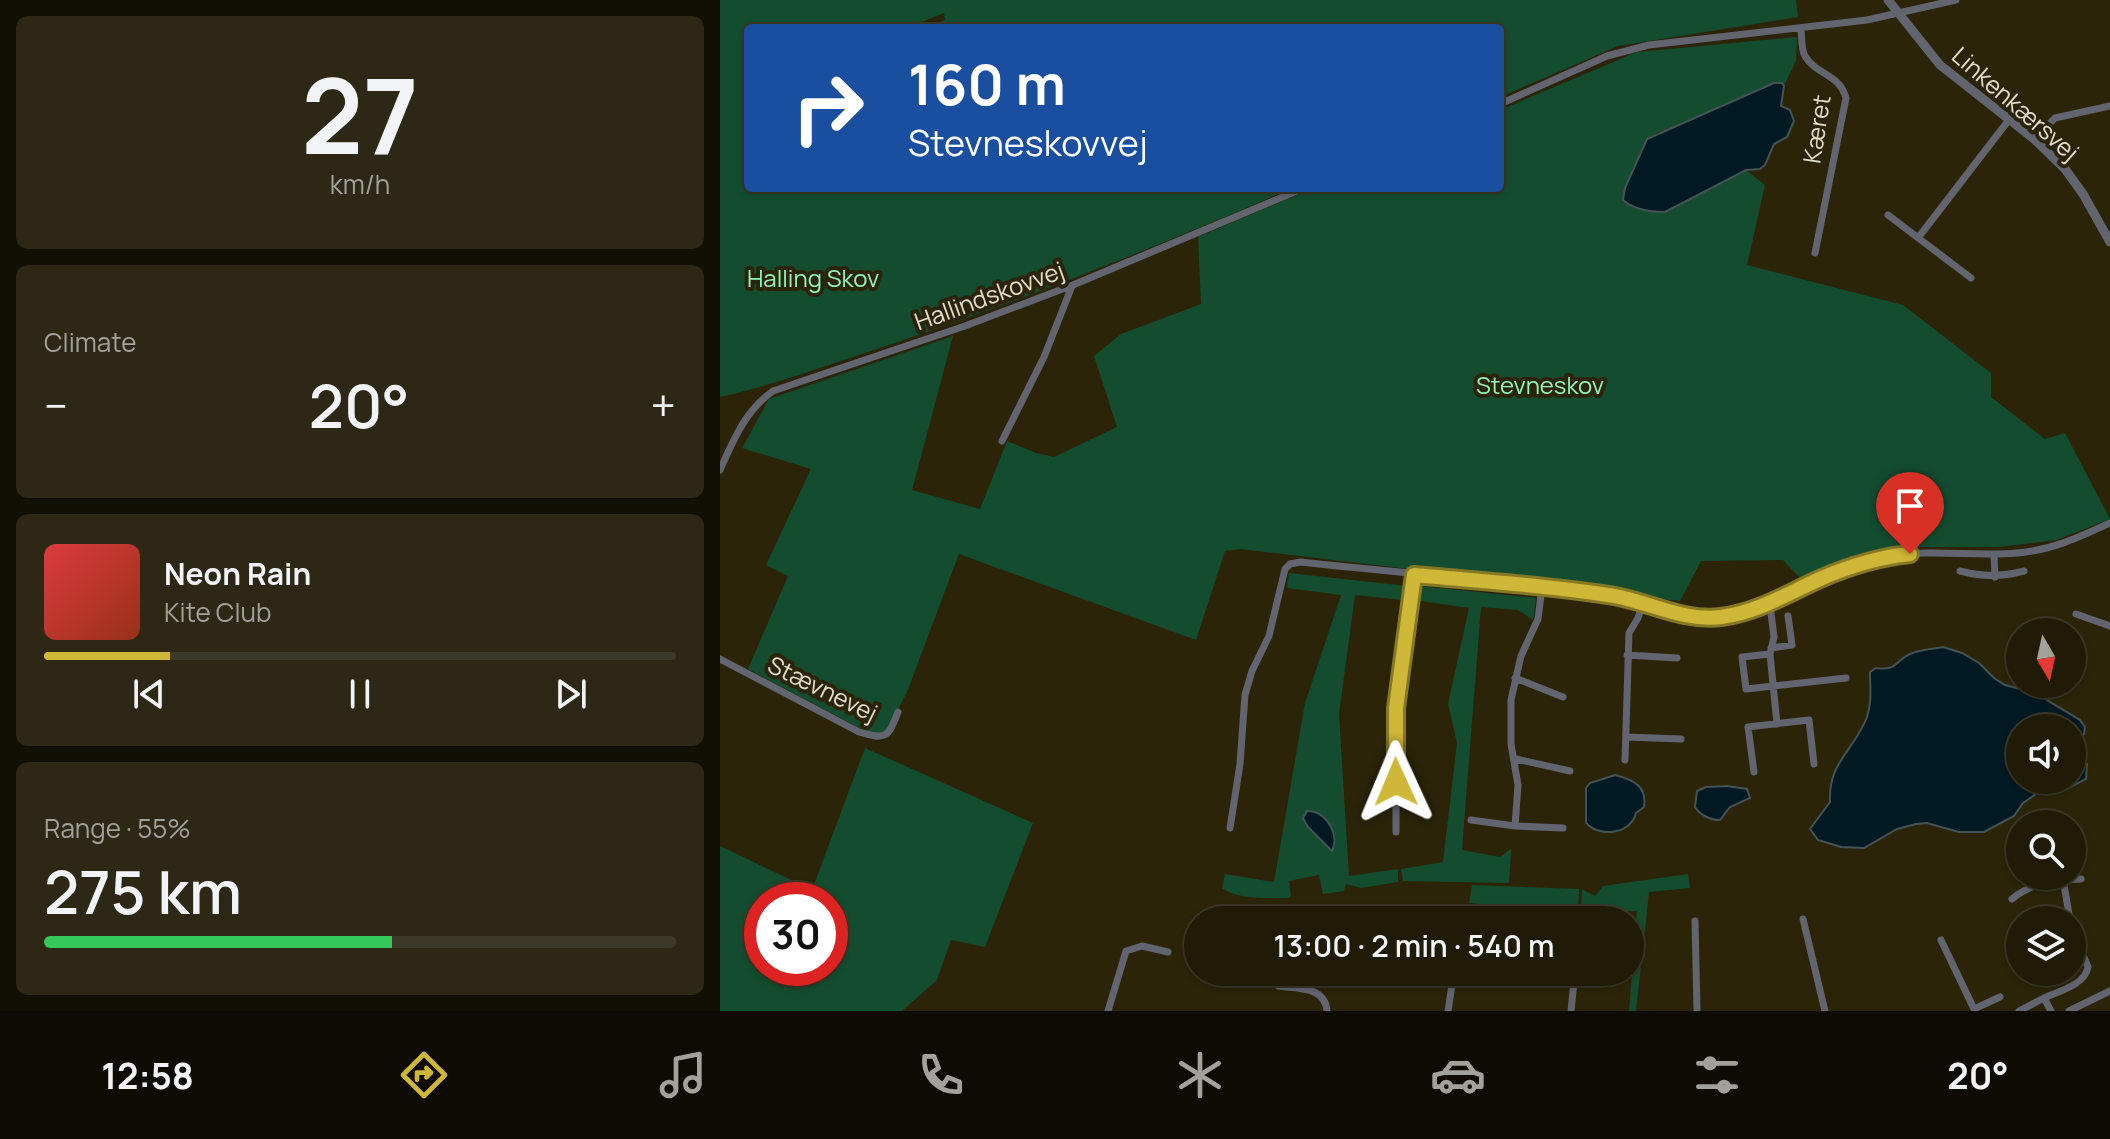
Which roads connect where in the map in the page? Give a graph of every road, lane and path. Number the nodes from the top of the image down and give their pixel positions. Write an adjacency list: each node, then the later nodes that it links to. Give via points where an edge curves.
1 (1888, 0): 3 (street, Linkenkærsvej)
2 (1956, 0): 3 (street)
3 (1897, 13): 4 (street); 7 (street, Linkenkærsvej, via 1940,65)
4 (1801, 30): 5 (street, via 1649,45 1607,56); 13 (street, Kæret, via 1803,53 1843,86 1846,98)
5 (1504, 102)
6 (2110, 106): 8 (street, via 2055,118)
7 (2008, 121): 8 (street, Linkenkærsvej); 11 (street)
8 (2034, 139): 12 (street, Linkenkærsvej, via 2074,182)
9 (1294, 192): 15 (street, Hallindskovvej)
10 (1888, 215): 11 (street)
11 (1918, 238): 14 (street)
12 (2110, 242)
13 (1815, 253)
14 (1971, 278)
15 (1073, 285): 16 (street); 17 (street, Hallindskovvej, via 773,391 745,418)
16 (1002, 441)
17 (720, 470)
18 (2110, 523): 19 (street, via 2046,549)
19 (1994, 554): 23 (street); 26 (street, via 1931,551 1888,556 1820,579)
20 (1960, 571): 23 (street)
21 (2024, 571): 23 (street)
22 (1414, 575): 24 (street); 49 (street, via 1301,562 1285,569 1269,636 1245,695); 51 (street, via 1396,708)
23 (1995, 577)
24 (1542, 587): 25 (street); 34 (street, via 1538,619)
25 (1643, 603): 26 (street, via 1691,617 1716,618); 31 (street, via 1629,633)
26 (1770, 605): 30 (street)
27 (2076, 614): 29 (street)
28 (1788, 616): 30 (street, via 1792,645)
29 (2110, 626)
30 (1771, 651): 36 (street); 36 (street, via 1742,657 1746,689)
31 (1627, 655): 32 (street); 40 (street)
32 (1677, 658)
33 (720, 659): 38 (street, Stævnevej, via 867,735 890,733)
34 (1515, 678): 37 (street); 42 (street, via 1510,728)
35 (1846, 678): 36 (street)
36 (1773, 686): 39 (street)
37 (1563, 697)
38 (898, 712)
39 (1777, 724): 44 (street, via 1809,720); 46 (street, via 1748,727)
40 (1626, 737): 41 (street); 43 (street)
41 (1681, 739)
42 (1516, 759): 45 (street); 48 (street)
43 (1625, 760)
44 (1814, 764)
45 (1570, 771)
46 (1754, 772)
47 (1471, 820): 48 (street)
48 (1515, 826): 50 (street)
49 (1230, 828)
50 (1563, 828)
51 (1396, 832)
52 (2023, 890): 53 (street)
53 (2012, 899)
54 (1803, 919): 71 (street)
55 (1695, 921): 70 (street)
56 (1941, 940): 65 (street)
57 (1168, 952): 66 (street, via 1142,946 1126,951)
58 (1278, 986): 67 (street, via 1317,992)
59 (1452, 986): 68 (street)
60 (1574, 986): 69 (street)
61 (2069, 986): 64 (street)
62 (2110, 991): 74 (street)
63 (2000, 997): 65 (street)
64 (2044, 998): 72 (street); 73 (street)
65 (1975, 1010)
66 (1108, 1011)
67 (1327, 1011)
68 (1448, 1011)
69 (1571, 1011)
70 (1697, 1011)
71 (1825, 1011)
72 (2019, 1011)
73 (2051, 1011)
74 (2069, 1011)

